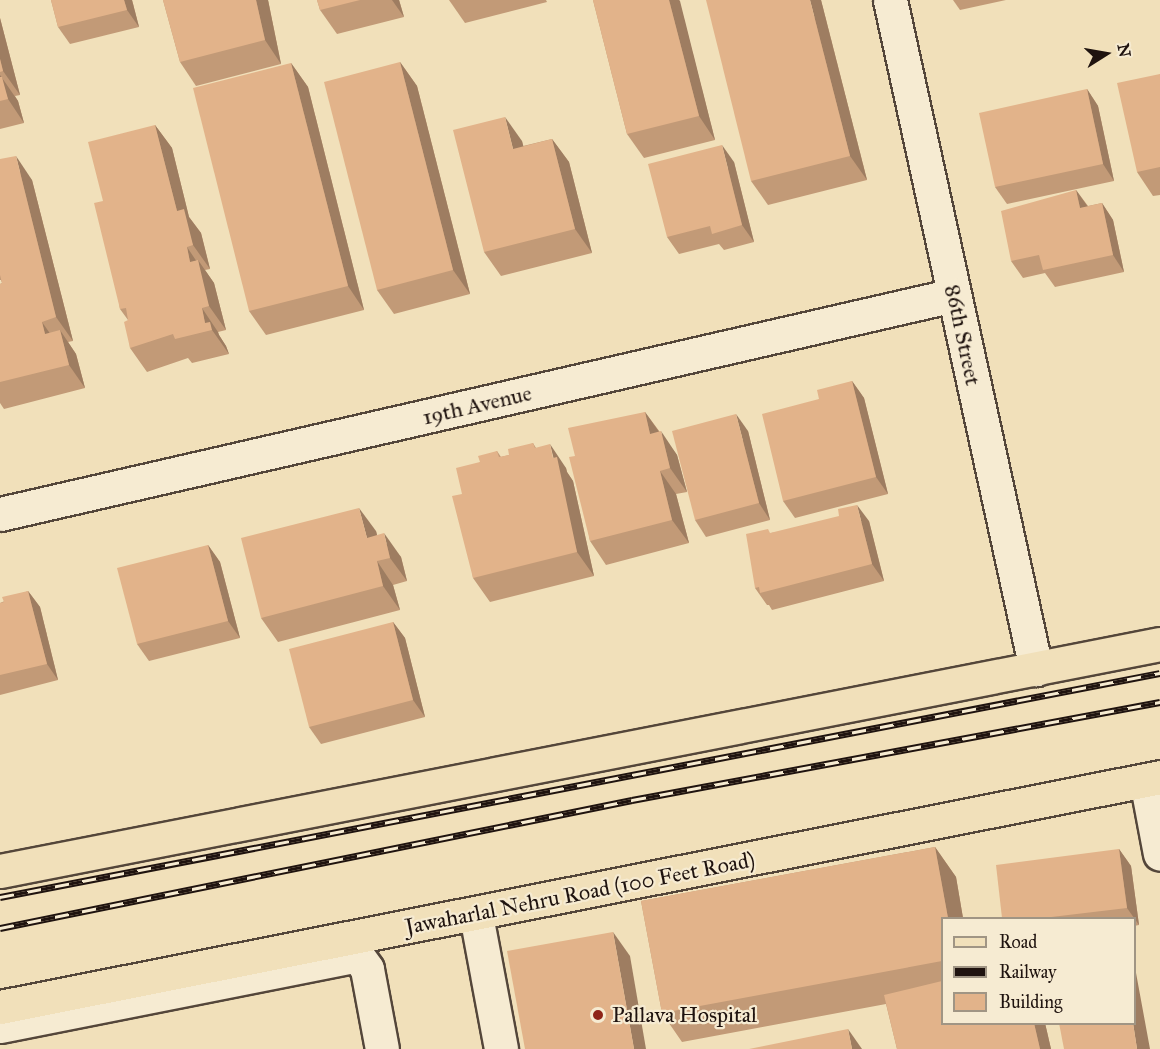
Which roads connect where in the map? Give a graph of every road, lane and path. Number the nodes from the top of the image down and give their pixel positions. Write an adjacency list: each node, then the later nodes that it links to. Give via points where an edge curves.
1 (890, 0): 2 (street, 86th Street)
2 (954, 295): 3 (street, 19th Avenue); 5 (street, 86th Street)
3 (0, 514)
4 (1160, 644): 5 (main road)
5 (1036, 669): 8 (main road)
6 (1153, 778): 7 (street); 9 (main road, Jawaharlal Nehru Road (100 Feet Road))
7 (1160, 854)
8 (0, 870)
9 (476, 915): 10 (main road, Jawaharlal Nehru Road (100 Feet Road)); 14 (street)
10 (231, 973): 11 (main road, Jawaharlal Nehru Road (100 Feet Road)); 12 (street); 13 (street, via 357,955 367,969)
11 (0, 1007)
12 (0, 1026)
13 (382, 1049)
14 (501, 1049)

